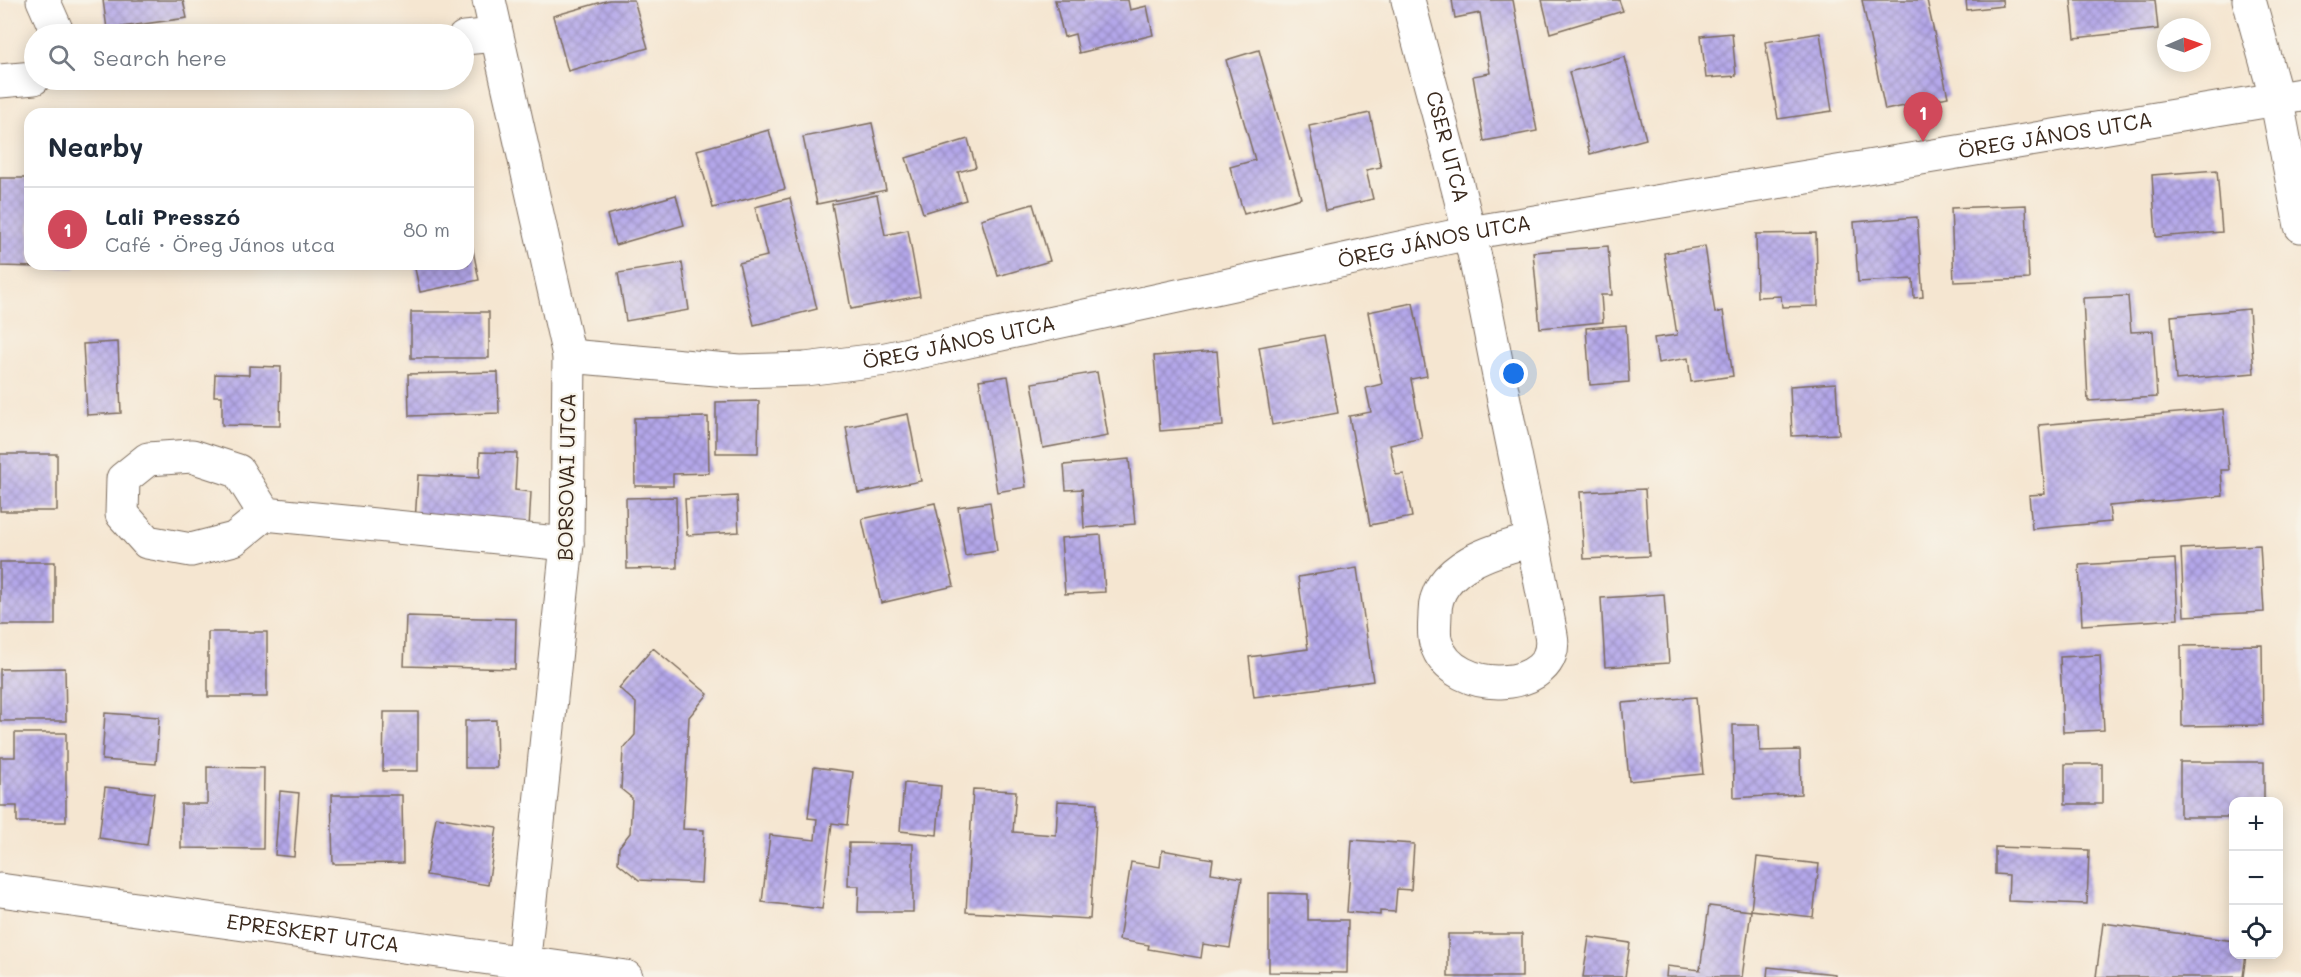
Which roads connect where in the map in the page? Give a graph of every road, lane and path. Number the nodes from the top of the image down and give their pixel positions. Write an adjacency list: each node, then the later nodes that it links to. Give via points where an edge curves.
1 (43, 0): 5 (street)
2 (489, 0): 6 (street, BORSOVAI UTCA)
3 (1408, 0): 12 (street, CSER UTCA)
4 (2249, 0): 10 (street)
5 (54, 24)
6 (496, 35): 7 (street); 13 (street, BORSOVAI UTCA)
7 (474, 37)
8 (24, 79): 9 (street)
9 (0, 81)
10 (2288, 96): 11 (street); 12 (street, ÖREG JÁNOS UTCA)
11 (2301, 226)
12 (1469, 233): 13 (street, ÖREG JÁNOS UTCA, via 862,362 739,371); 15 (street, CSER UTCA)
13 (569, 356): 16 (street, BORSOVAI UTCA)
14 (265, 514): 16 (street)
15 (1533, 540): 15 (street, CSER UTCA, via 1552,641 1543,666 1520,680 1499,683 1469,677 1449,666 1436,643 1435,610 1446,580 1501,548)
16 (567, 544): 18 (street, BORSOVAI UTCA)
17 (0, 890): 18 (street, EPRESKERT UTCA)
18 (523, 969): 19 (street, EPRESKERT UTCA)
19 (627, 977)

